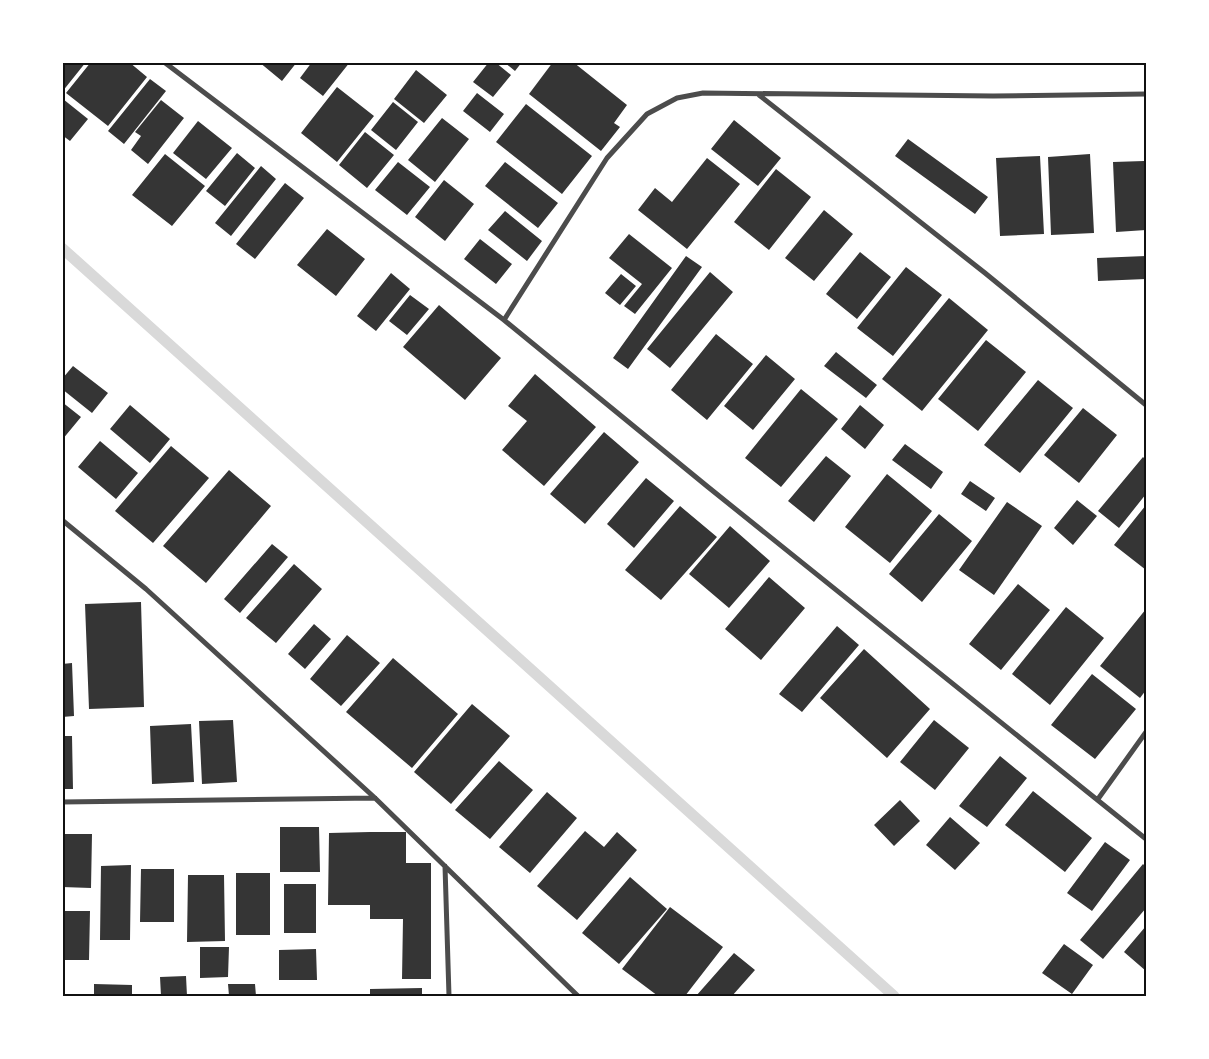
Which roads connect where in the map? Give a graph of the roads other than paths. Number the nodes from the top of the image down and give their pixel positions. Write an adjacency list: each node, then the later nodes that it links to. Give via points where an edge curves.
1 (164, 62): 4 (street)
2 (1146, 94): 3 (street)
3 (758, 95): 4 (street, via 703,93 677,98 647,114 607,158); 5 (street, via 985,273)
4 (504, 320): 9 (street)
5 (1146, 406)
6 (62, 520): 8 (street, via 146,588)
7 (1146, 732): 9 (street)
8 (375, 798): 10 (street); 12 (street)
9 (1098, 799): 11 (street)
10 (62, 802)
11 (1146, 839)
12 (445, 865): 13 (street); 14 (street)
13 (449, 996)
14 (578, 996)

